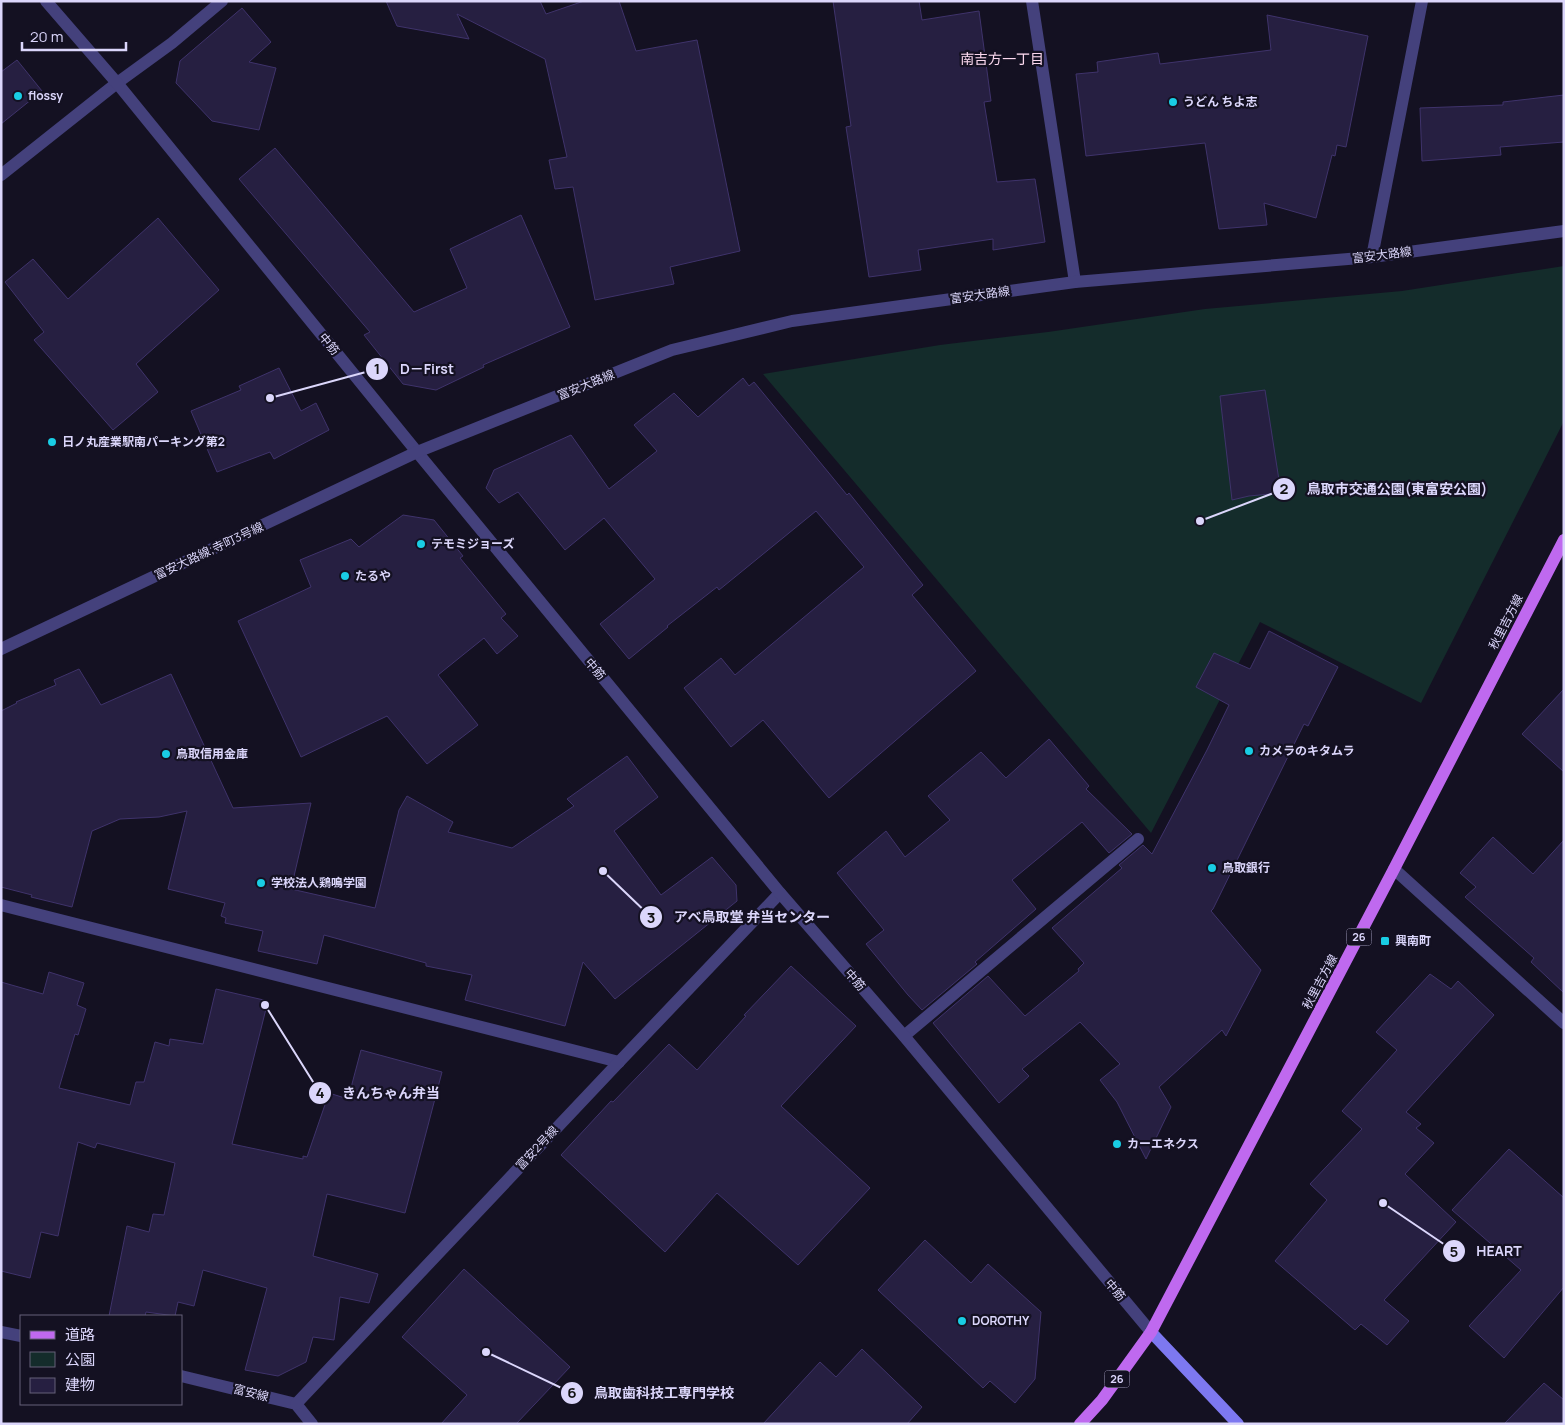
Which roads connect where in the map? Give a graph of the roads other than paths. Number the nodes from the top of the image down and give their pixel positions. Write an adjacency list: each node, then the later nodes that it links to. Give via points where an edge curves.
1 (46, 1): 5 (street, 中筋)
2 (222, 1): 5 (street)
3 (1032, 1): 9 (street)
4 (1422, 1): 8 (street)
5 (117, 83): 6 (street); 10 (street, 中筋)
6 (1, 175)
7 (1564, 231): 8 (street, 富安大路線)
8 (1372, 257): 9 (street, 富安大路線)
9 (1075, 282): 10 (street, 富安大路線, via 792,321 672,350)
10 (417, 452): 12 (street, 富安大路線;寺町3号線); 15 (street, 中筋)
11 (1564, 540): 14 (main road, 秋里吉方線 / 26)
12 (1, 649)
13 (1138, 839): 18 (street)
14 (1394, 869): 17 (street); 21 (main road, 秋里吉方線 / 26)
15 (780, 893): 18 (street, 中筋); 19 (street, 富安2号線)
16 (1, 904): 19 (street)
17 (1564, 1023)
18 (904, 1036): 21 (street, 中筋)
19 (619, 1062): 24 (street, 富安2号線)
20 (1, 1332): 22 (street)
21 (1151, 1332): 26 (main road, 秋里吉方線 / 26, via 1102,1400); 27 (main road)
22 (20, 1336)
23 (182, 1376): 24 (street, 富安線)
24 (296, 1404): 25 (street)
25 (312, 1424)
26 (1080, 1424)
27 (1238, 1424)

